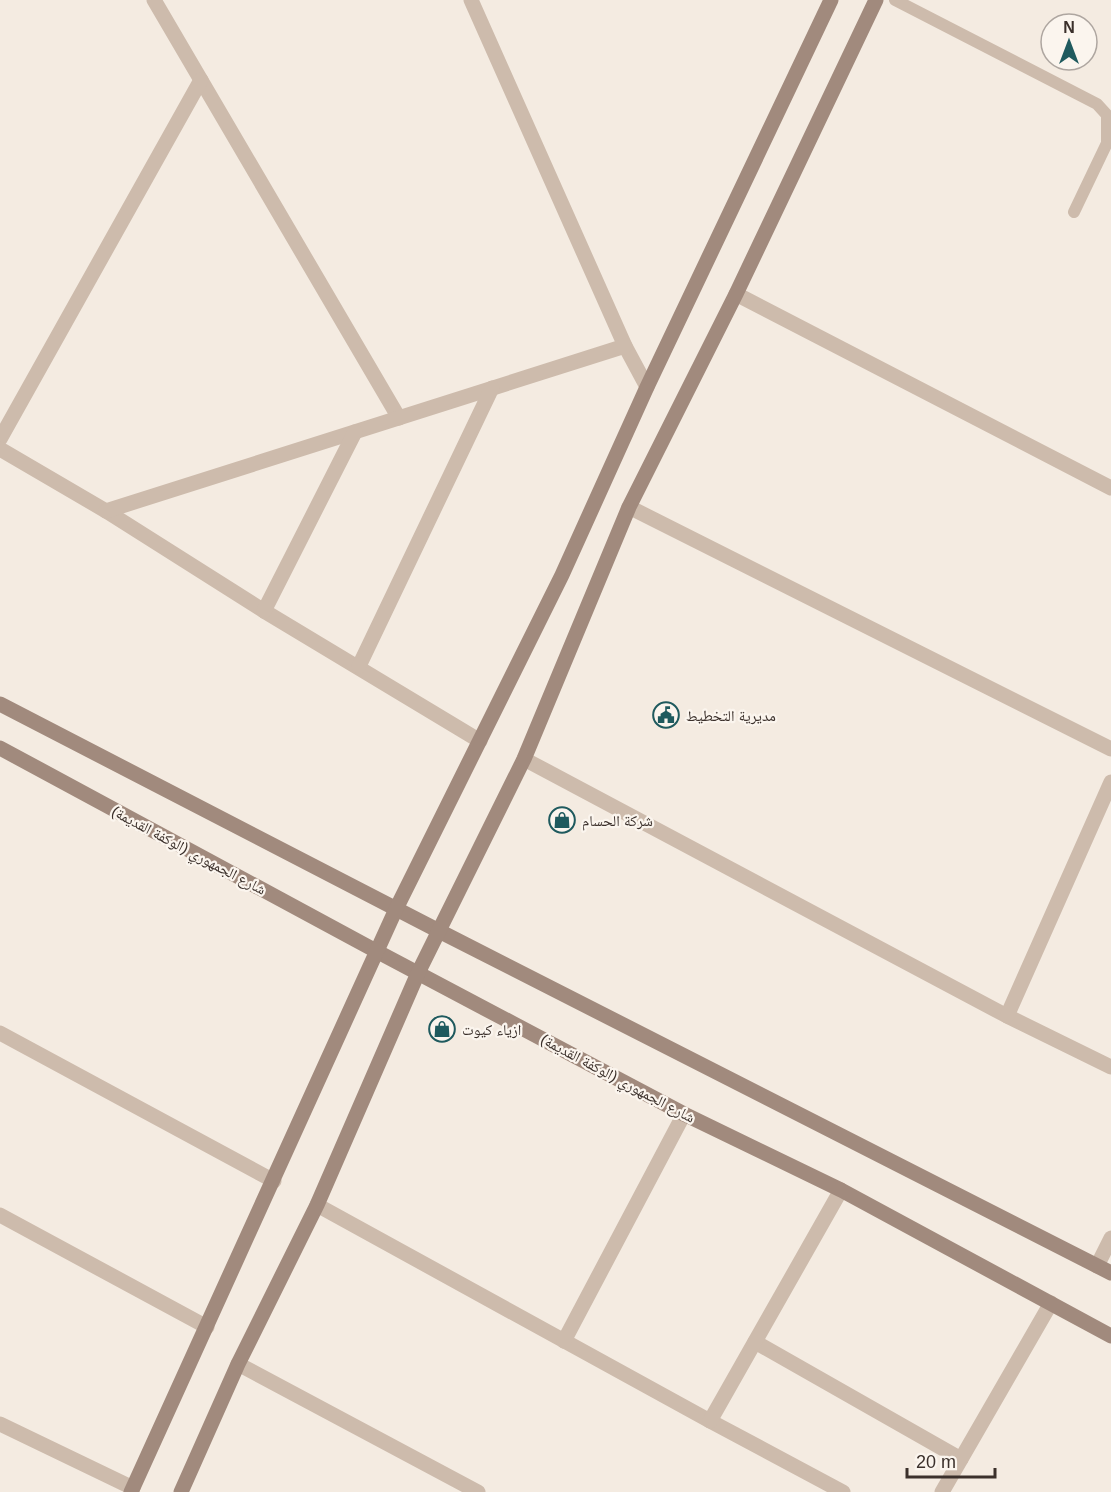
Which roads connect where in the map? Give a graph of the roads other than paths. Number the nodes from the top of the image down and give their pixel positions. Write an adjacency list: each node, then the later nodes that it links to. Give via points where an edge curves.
1 (154, 0): 6 (street)
2 (471, 0): 9 (street)
3 (831, 0): 10 (main road)
4 (876, 0): 8 (main road)
5 (895, 0): 7 (lane, via 1097,104 1107,115 1107,143)
6 (201, 80): 12 (street); 14 (street)
7 (1074, 212)
8 (736, 294): 16 (street); 17 (main road)
9 (626, 346): 10 (street); 11 (street)
10 (647, 387): 22 (main road, via 562,575)
11 (492, 388): 12 (street); 20 (street)
12 (399, 418): 13 (street)
13 (355, 432): 18 (street); 19 (street)
14 (0, 439)
15 (0, 449): 18 (street)
16 (1111, 488)
17 (629, 507): 24 (street); 25 (main road)
18 (106, 511): 19 (street)
19 (264, 611): 20 (street)
20 (359, 666): 22 (street)
21 (0, 704): 27 (main road)
22 (480, 741): 27 (main road)
23 (0, 748): 29 (main road, شارع الجمهوري (الوكفة القديمة))
24 (1111, 749)
25 (524, 759): 28 (main road); 31 (street)
26 (1111, 782): 31 (street)
27 (396, 909): 28 (main road); 29 (main road)
28 (439, 931): 30 (main road); 40 (main road)
29 (378, 952): 30 (main road, شارع الجمهوري (الوكفة القديمة)); 35 (main road)
30 (418, 973): 34 (main road, شارع الجمهوري (الوكفة القديمة)); 37 (main road)
31 (1007, 1016): 33 (street)
32 (0, 1034): 35 (street)
33 (1111, 1068)
34 (684, 1114): 36 (main road, شارع الجمهوري (الوكفة القديمة)); 45 (street)
35 (274, 1181): 43 (main road)
36 (841, 1190): 42 (main road, شارع الجمهوري (الوكفة القديمة)); 46 (street)
37 (317, 1205): 45 (street); 47 (main road)
38 (0, 1215): 43 (street)
39 (1111, 1238): 40 (street)
40 (1096, 1266): 41 (main road)
41 (1111, 1273)
42 (1051, 1303): 44 (main road, شارع الجمهوري (الوكفة القديمة)); 50 (street)
43 (207, 1327): 51 (main road)
44 (1111, 1336)
45 (564, 1341): 48 (street)
46 (755, 1342): 48 (street); 50 (street)
47 (238, 1364): 52 (main road); 53 (street)
48 (710, 1421): 54 (street)
49 (0, 1424): 51 (street)
50 (961, 1459): 55 (street)
51 (132, 1490)
52 (181, 1492)
53 (478, 1492)
54 (843, 1492)
55 (942, 1492)

